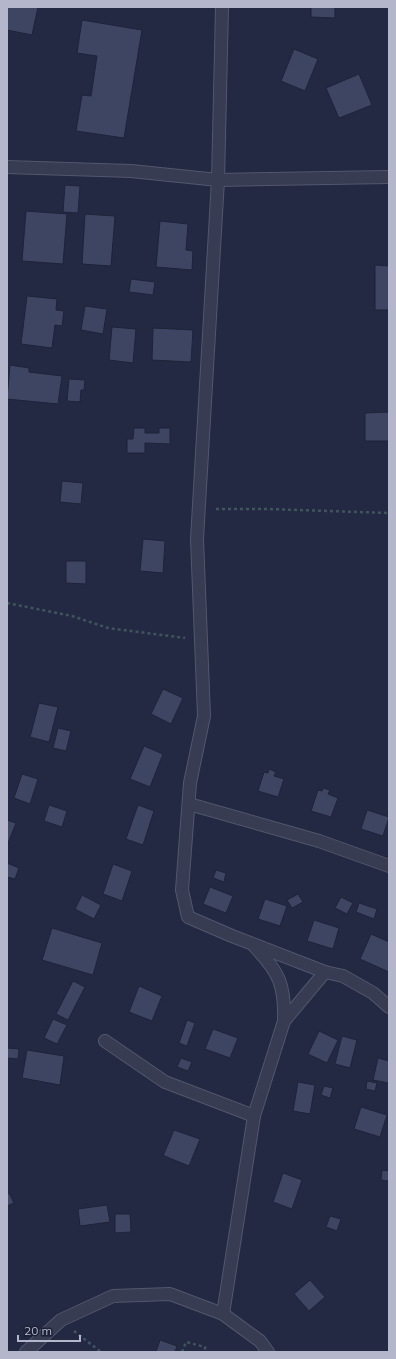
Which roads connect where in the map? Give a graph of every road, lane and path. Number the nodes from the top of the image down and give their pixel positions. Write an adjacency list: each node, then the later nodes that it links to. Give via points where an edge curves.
1 (222, 7): 4 (street)
2 (7, 168): 4 (street, via 131,171)
3 (389, 177): 4 (street)
4 (218, 180): 5 (street)
5 (199, 509): 6 (path); 8 (street, via 197,539)
6 (389, 513)
7 (7, 603): 8 (path, via 72,616 108,628)
8 (201, 641): 9 (street, via 204,716 190,783)
9 (189, 804): 10 (street, via 319,841); 11 (street, via 182,890 188,917)
10 (389, 866)
11 (252, 944): 12 (street); 14 (street, via 270,962 279,979 285,1001)
12 (325, 972): 13 (street, via 343,976); 14 (street)
13 (389, 1007)
14 (284, 1021): 16 (street)
15 (105, 1040): 16 (street, via 165,1082)
16 (254, 1116): 17 (street)
17 (223, 1314): 18 (street, via 170,1294 113,1296); 23 (street, via 260,1341)
18 (61, 1320): 19 (street); 20 (path)
19 (26, 1352)
20 (101, 1352)
21 (182, 1352): 22 (path, via 186,1342 205,1347)
22 (205, 1352)
23 (268, 1352)

